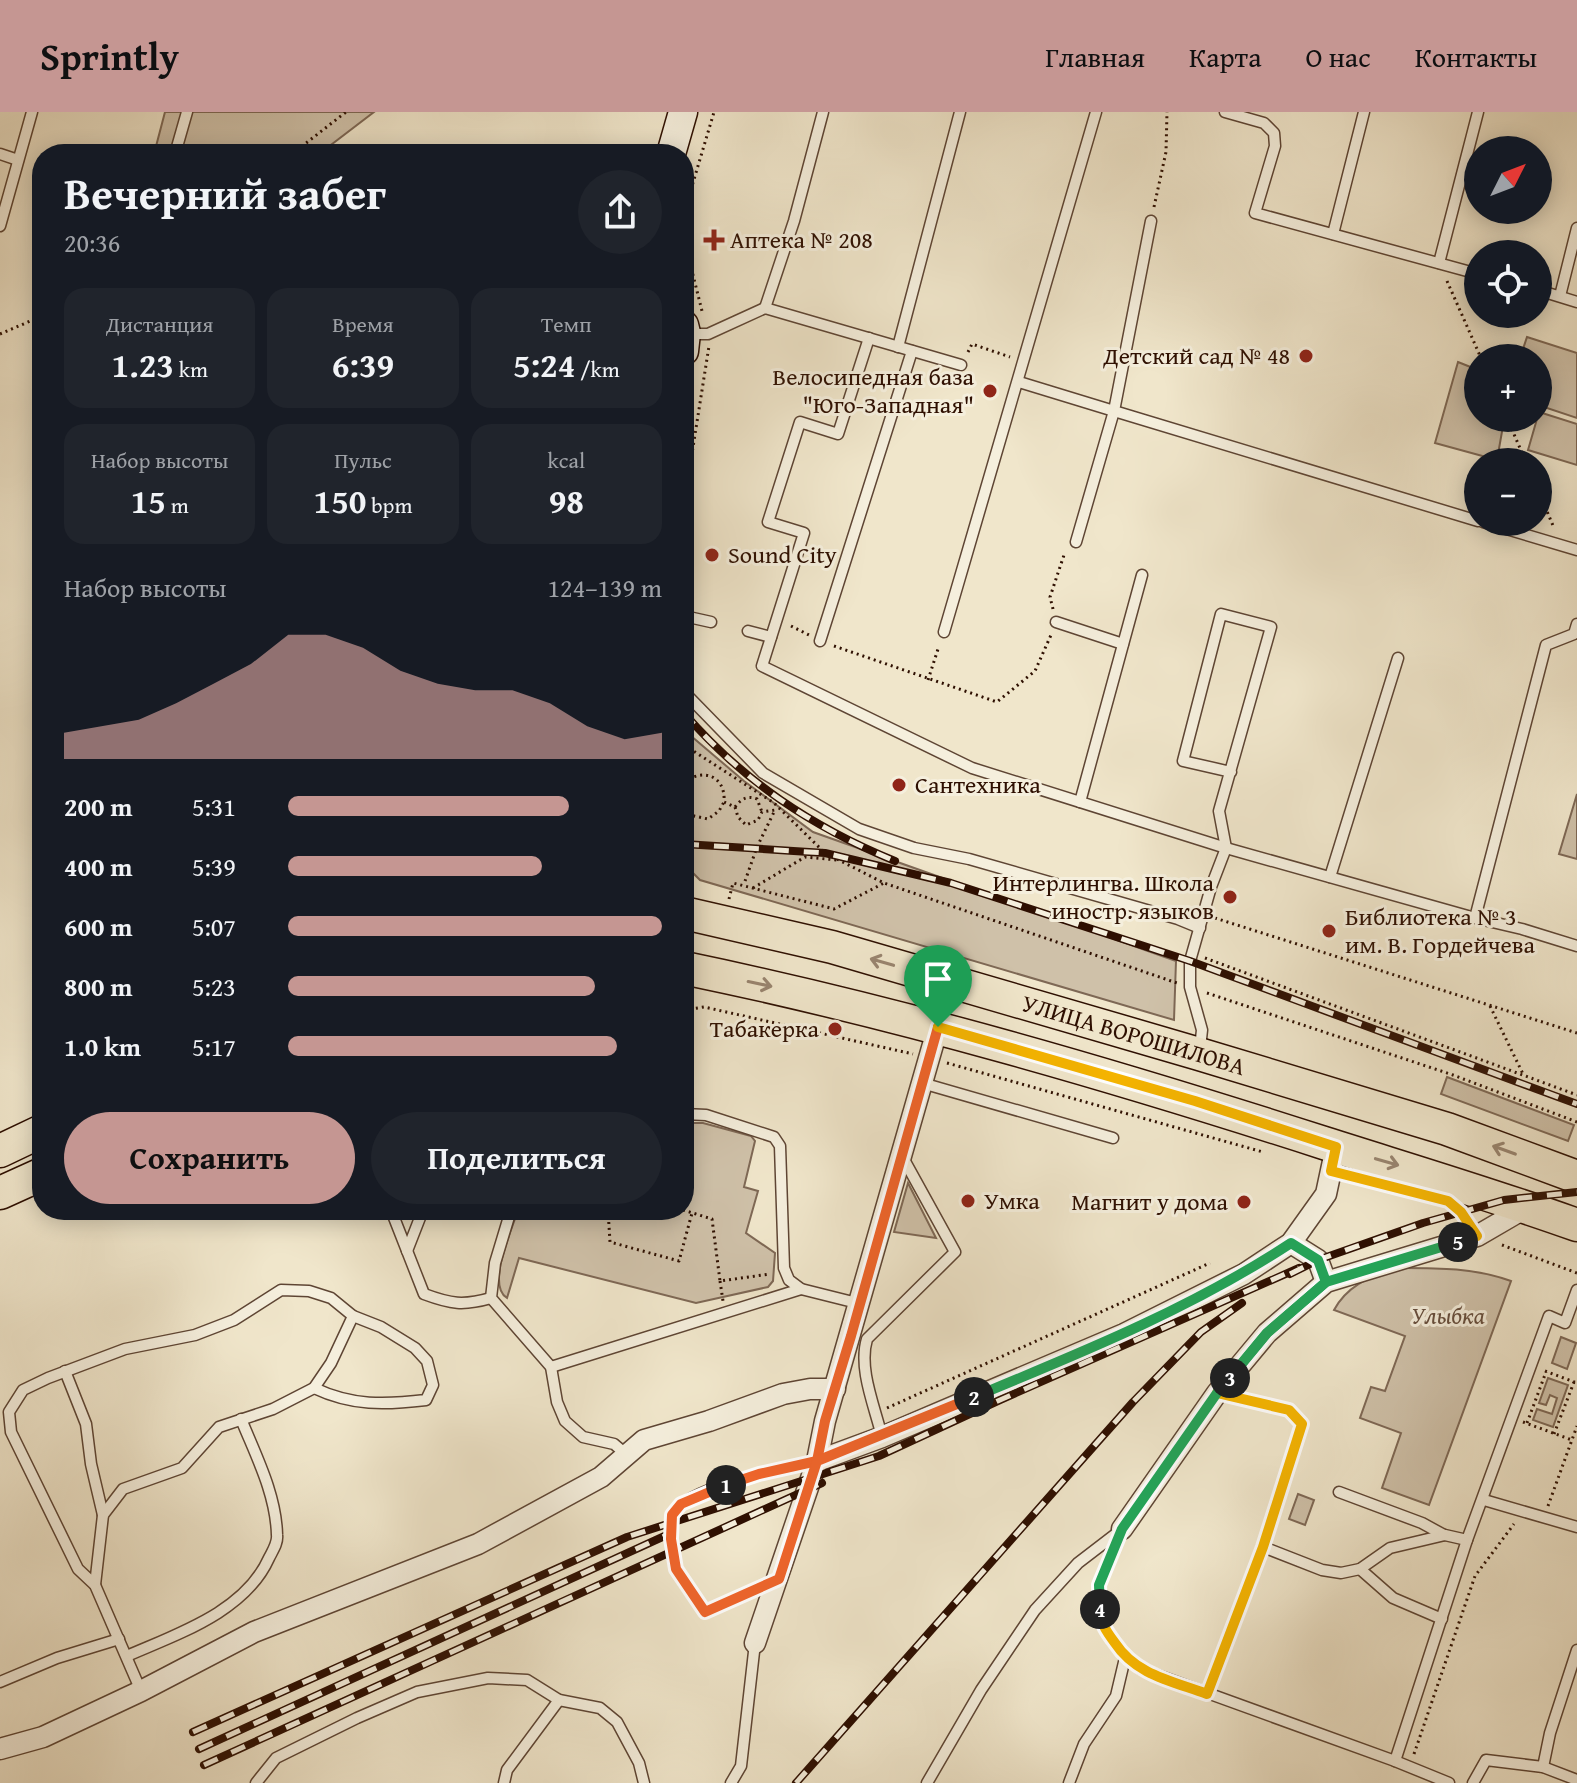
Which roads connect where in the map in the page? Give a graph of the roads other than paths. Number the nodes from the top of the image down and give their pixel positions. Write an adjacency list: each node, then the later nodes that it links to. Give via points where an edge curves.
1 (32, 112): 13 (lane)
2 (187, 112): 10 (lane)
3 (683, 112): 11 (street)
4 (823, 112): 23 (lane)
5 (960, 112): 26 (lane)
6 (1096, 112): 29 (lane)
7 (1225, 112): 17 (lane, via 1264,123 1274,133 1255,213)
8 (1364, 112): 17 (lane)
9 (1478, 112): 18 (lane)
10 (178, 144)
11 (674, 144)
12 (0, 154): 13 (lane)
13 (18, 160): 15 (lane)
14 (1151, 221): 30 (lane)
15 (0, 226)
16 (1577, 228): 21 (lane)
17 (1333, 234): 18 (lane)
18 (1439, 263): 19 (lane)
19 (1464, 270)
20 (1552, 294): 21 (lane)
21 (1560, 296): 22 (lane)
22 (1577, 302)
23 (765, 308): 24 (lane); 25 (lane)
24 (694, 335)
25 (869, 338): 26 (lane); 42 (lane, via 838,434 800,422 768,522 804,533)
26 (898, 347): 27 (lane)
27 (912, 351): 28 (lane); 43 (lane)
28 (961, 365)
29 (1019, 382): 30 (lane); 41 (lane)
30 (1114, 411): 31 (lane); 33 (lane)
31 (1464, 516)
32 (1529, 536): 34 (lane)
33 (1076, 542)
34 (1577, 550)
35 (1142, 575): 44 (lane)
36 (694, 618): 37 (lane)
37 (711, 622)
38 (1056, 622): 44 (lane)
39 (1577, 624): 52 (lane, via 1574,634 1546,645)
40 (748, 631): 42 (lane)
41 (944, 632)
42 (771, 637): 48 (lane, via 762,666 972,768)
43 (820, 641)
44 (1123, 644): 48 (lane)
45 (1398, 658): 50 (lane)
46 (694, 702): 53 (lane, via 763,773 859,829)
47 (1231, 772): 47 (lane, via 1271,627 1221,614 1183,761); 49 (lane, via 1219,811)
48 (1080, 802): 49 (lane)
49 (1226, 848): 50 (lane); 53 (lane)
50 (1330, 877): 52 (lane)
51 (694, 915): 57 (main road, УЛИЦА ВОРОШИЛОВА, one-way to 51, via 832,947)
52 (1475, 918): 54 (lane)
53 (1200, 928): 57 (lane, via 1190,987 1202,1030)
54 (1577, 946)
55 (694, 970): 56 (main road, УЛИЦА ВОРОШИЛОВА, one-way to 56)
56 (938, 1027): 58 (street); 62 (main road, УЛИЦА ВОРОШИЛОВА)
57 (1199, 1054): 65 (main road, УЛИЦА ВОРОШИЛОВА, one-way to 57, via 1447,1129)
58 (922, 1083): 61 (lane); 64 (street)
59 (694, 1114): 76 (lane, via 774,1137 780,1146 786,1272)
60 (32, 1136): 63 (main road)
61 (1113, 1138)
62 (1336, 1147): 68 (main road, УЛИЦА ВОРОШИЛОВА, one-way to 68); 73 (street, via 1326,1194)
63 (0, 1151)
64 (901, 1154): 79 (street); 89 (lane, via 955,1252 867,1339 864,1351)
65 (1577, 1177)
66 (32, 1179): 67 (main road)
67 (0, 1193)
68 (1527, 1207): 72 (main road, УЛИЦА ВОРОШИЛОВА); 75 (street, via 1477,1236)
69 (395, 1220): 74 (lane)
70 (419, 1220): 74 (lane)
71 (508, 1220): 78 (lane)
72 (1577, 1225)
73 (1291, 1243): 75 (street, via 1318,1260); 89 (street, via 1244,1274 1124,1334)
74 (407, 1251): 78 (lane, via 424,1294 452,1304)
75 (1326, 1282): 85 (street, via 1267,1333)
76 (801, 1289): 79 (lane); 81 (lane)
77 (1577, 1290): 93 (lane, via 1565,1323 1549,1316)
78 (491, 1298): 81 (lane)
79 (861, 1304): 84 (street)
80 (353, 1316): 82 (lane, via 331,1298 281,1290 234,1320 195,1335 125,1349); 83 (lane); 83 (lane, via 381,1327 427,1361 433,1385 426,1400 387,1405 336,1399)
81 (551, 1367): 90 (lane, via 565,1421 583,1437 614,1444)
82 (65, 1371): 86 (lane, via 23,1390); 94 (lane, via 86,1424)
83 (314, 1388): 87 (lane)
84 (835, 1389): 90 (street, via 783,1394 644,1440); 91 (street)
85 (1217, 1393): 96 (street); 99 (lane, via 1289,1410 1302,1424)
86 (9, 1412): 88 (lane); 102 (lane, via 11,1432 78,1569)
87 (241, 1419): 94 (lane, via 219,1427 182,1468 123,1489); 107 (lane, via 273,1501 278,1539 263,1571 238,1598 195,1626)
88 (0, 1421)
89 (882, 1437): 91 (street)
90 (628, 1456): 110 (street, via 601,1477 478,1544 254,1632)
91 (817, 1461): 101 (street); 101 (lane, via 710,1491 681,1504 672,1515 676,1569 705,1612)
92 (1339, 1492): 97 (lane)
93 (1484, 1500): 95 (lane); 98 (lane)
94 (103, 1515): 102 (lane)
95 (1577, 1527)
96 (1122, 1529): 108 (lane, via 1099,1585 1101,1624); 121 (lane, via 1078,1563 1035,1610)
97 (1445, 1535): 98 (lane); 100 (lane, via 1390,1548)
98 (1467, 1540): 103 (lane)
99 (1263, 1547): 100 (lane, via 1322,1570); 111 (lane)
100 (1360, 1569): 103 (lane, via 1393,1598)
101 (779, 1579): 105 (street)
102 (95, 1585): 104 (lane)
103 (1442, 1619): 114 (lane)
104 (119, 1639): 107 (lane); 109 (lane)
105 (755, 1643): 120 (lane, via 741,1766)
106 (1577, 1650): 115 (lane)
107 (127, 1656): 110 (lane)
108 (1125, 1658): 111 (lane); 122 (lane, via 1116,1696 1084,1744)
109 (0, 1682)
110 (141, 1691): 113 (street, via 43,1737)
111 (1207, 1694): 114 (lane)
112 (559, 1700): 117 (lane, via 527,1680 514,1679 488,1678 417,1692 276,1758); 118 (lane, via 507,1770); 119 (lane, via 600,1708 617,1722)
113 (0, 1749)
114 (1395, 1761): 123 (lane)
115 (1543, 1767): 116 (lane); 124 (lane, via 1486,1760)
116 (1577, 1780)
117 (256, 1783)
118 (504, 1783)
119 (644, 1783)
120 (731, 1783)
121 (927, 1783)
122 (1069, 1783)
123 (1449, 1783)
124 (1473, 1783)

